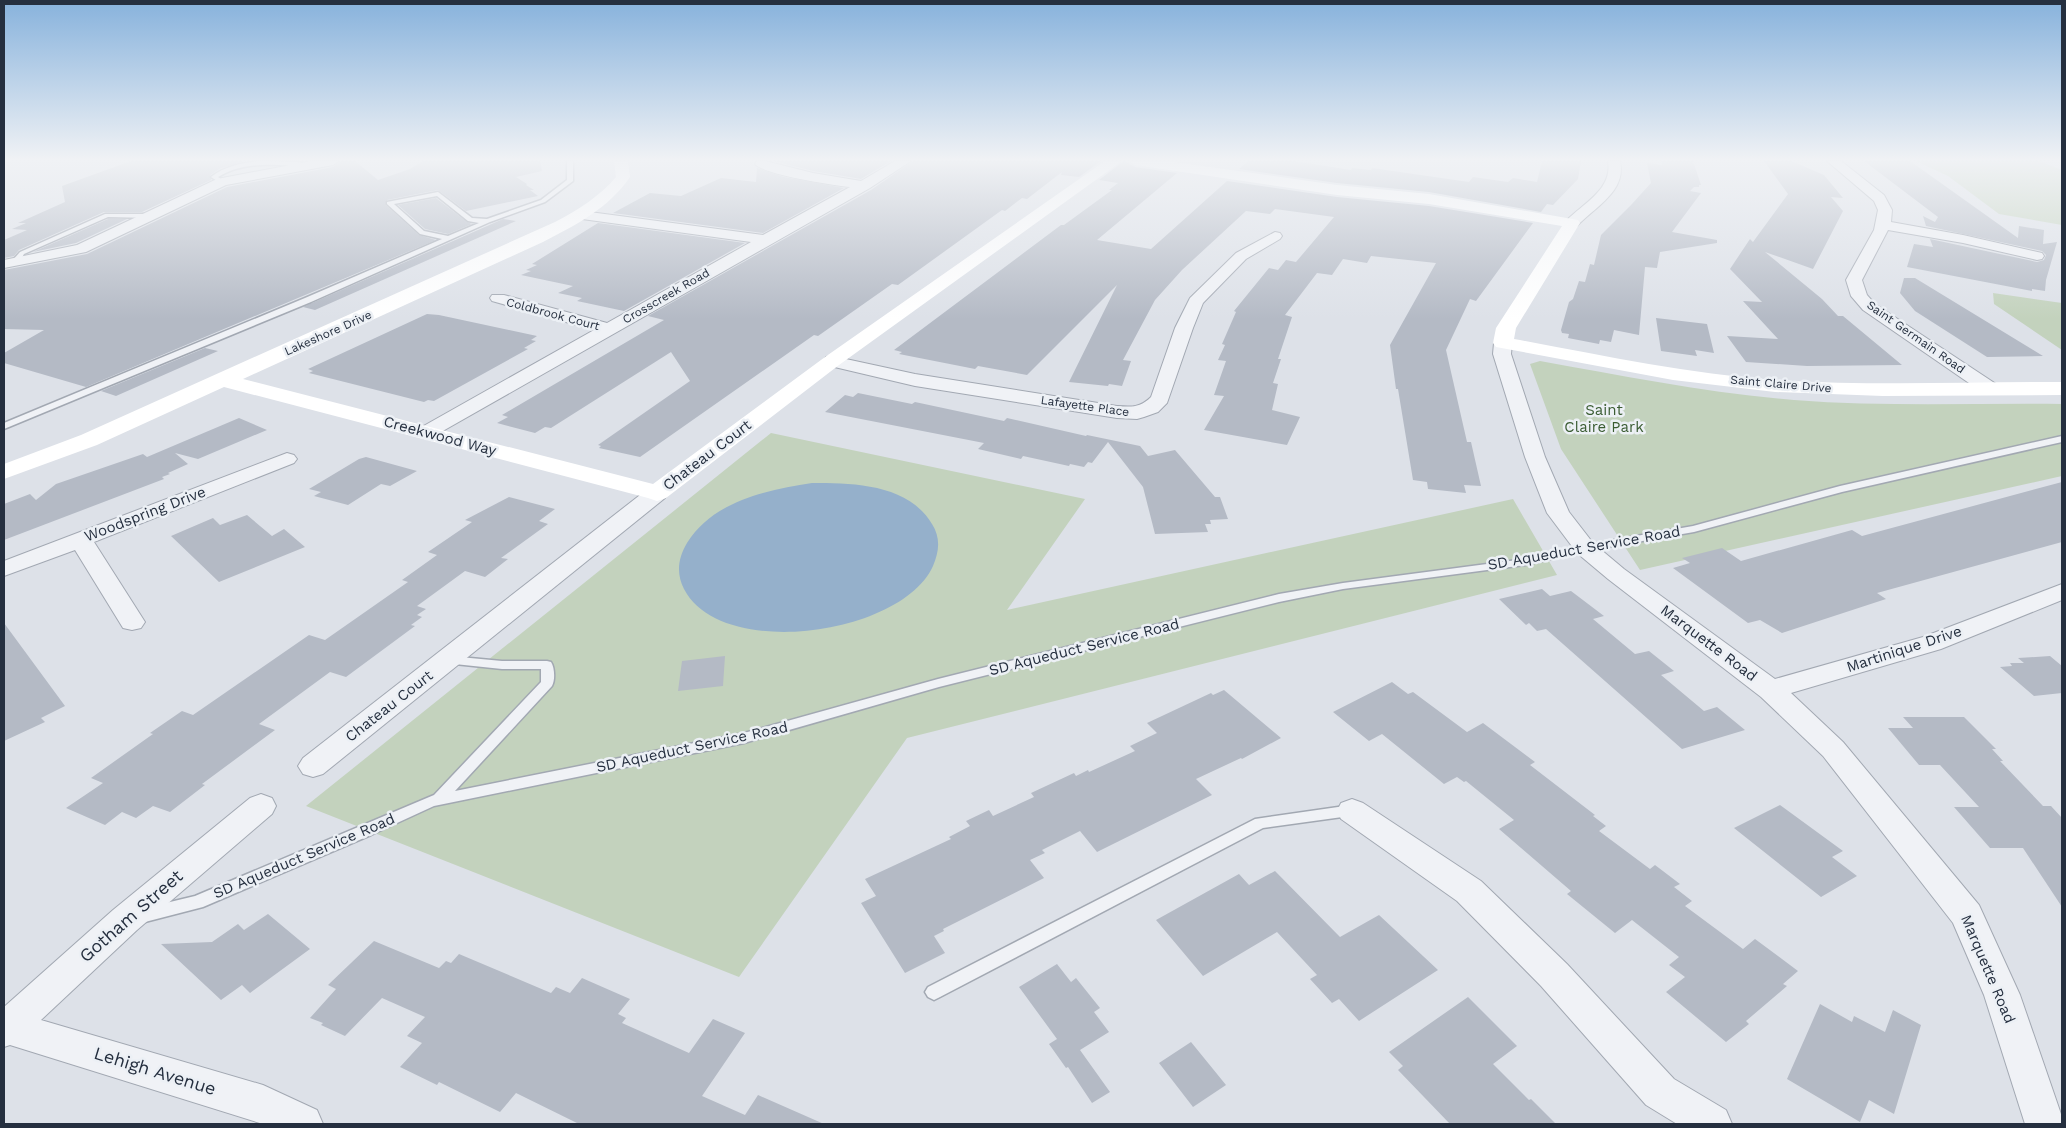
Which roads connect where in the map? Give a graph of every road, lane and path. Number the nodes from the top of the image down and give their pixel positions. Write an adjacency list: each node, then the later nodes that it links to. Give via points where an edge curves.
1 (157, 214): 11 (street)
2 (401, 214): 16 (lane, via 422,233)
3 (462, 214): 12 (lane, via 470,220)
4 (508, 214): 12 (lane)
5 (812, 214): 17 (street, Crosscreek Road)
6 (1041, 214): 23 (street, Chateau Court)
7 (1513, 214): 13 (street)
8 (1582, 214): 13 (street, Marquette Road)
9 (1886, 214): 14 (street)
10 (582, 215): 17 (street); 24 (street, Lakeshore Drive)
11 (152, 216): 19 (street, via 81,250); 19 (lane, via 107,215 22,253)
12 (488, 221): 16 (lane)
13 (1572, 224): 22 (street, Marquette Road, via 1506,328)
14 (1883, 225): 18 (street); 25 (street, Saint Germain Road, via 1854,280 1859,296 1869,307)
15 (1275, 236): 23 (street, Lafayette Place, via 1241,256 1196,301 1160,399 1151,408 1137,413 924,382)
16 (449, 238): 27 (lane)
17 (764, 240): 21 (street, Crosscreek Road)
18 (2037, 256)
19 (10, 263)
20 (498, 298): 21 (street, Coldbrook Court)
21 (609, 329): 28 (street, Crosscreek Road)
22 (1503, 343): 25 (street, Saint Claire Drive, via 1672,373 1773,386 1913,390); 34 (street, Marquette Road, via 1502,354 1535,457 1558,512)
23 (832, 361): 32 (street, Chateau Court)
24 (223, 380): 28 (street, Creekwood Way); 31 (street, Lakeshore Drive, via 89,440)
25 (1990, 388): 26 (street, Saint Claire Drive)
26 (2062, 389)
27 (4, 426)
28 (427, 432): 32 (street, Creekwood Way)
29 (2062, 439): 34 (lane, SD Aqueduct Service Road, via 1840,489 1694,528)
30 (286, 459): 33 (street, Woodspring Drive)
31 (4, 472)
32 (657, 493): 38 (street, Chateau Court)
33 (80, 539): 35 (street, Woodspring Drive); 37 (street)
34 (1585, 548): 39 (street, Marquette Road); 41 (lane, SD Aqueduct Service Road, via 1525,562 1343,586 1279,598 938,683 744,738)
35 (4, 570)
36 (2058, 596): 39 (street, Martinique Drive, via 1932,643)
37 (132, 622)
38 (447, 660): 40 (street, Chateau Court); 41 (lane, via 548,665 547,683)
39 (1771, 690): 49 (street, Marquette Road, via 1834,750 1967,915 2002,994)
40 (313, 766)
41 (439, 799): 44 (lane, SD Aqueduct Service Road, via 197,902)
42 (262, 806): 44 (street, Gotham Street)
43 (1352, 811): 45 (lane, via 1260,823); 48 (street, via 1469,891 1554,975 1660,1092)
44 (125, 920): 46 (street, Gotham Street)
45 (934, 992)
46 (5, 1027): 47 (street, Lehigh Avenue, via 263,1104)
47 (303, 1124)
48 (1712, 1124)
49 (2044, 1124)

